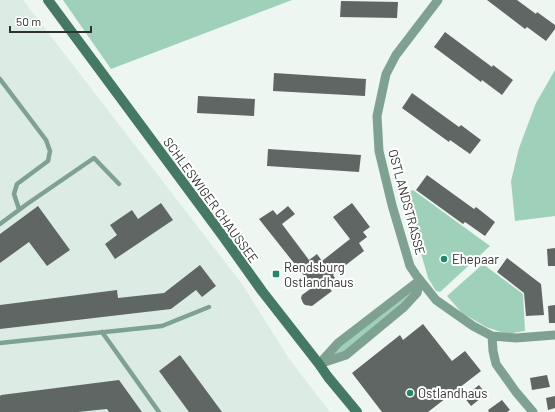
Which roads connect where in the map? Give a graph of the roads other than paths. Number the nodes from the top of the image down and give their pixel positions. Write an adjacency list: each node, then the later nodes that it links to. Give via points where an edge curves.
1 (48, 0): 13 (main road, SCHLESWIGER CHAUSSEE, via 262,291)
2 (438, 0): 7 (street, OSTLANDSTRASSE, via 396,55 386,74 377,116 379,151 392,205 410,266)
3 (0, 79): 5 (lane, via 46,140 50,151 48,161 17,184 14,194)
4 (119, 184): 5 (lane, via 94,158)
5 (19, 209): 6 (lane)
6 (0, 224)
7 (420, 280): 11 (street, OSTLANDSTRASSE, via 436,300); 13 (street, via 338,343); 13 (street, via 417,294 348,354)
8 (209, 307): 9 (lane, via 162,326)
9 (102, 332): 12 (lane); 14 (lane)
10 (555, 335): 11 (street, via 516,338)
11 (492, 336): 16 (street, via 496,364)
12 (0, 343)
13 (319, 364): 15 (main road, SCHLESWIGER CHAUSSEE)
14 (159, 412)
15 (357, 412)
16 (533, 412)

